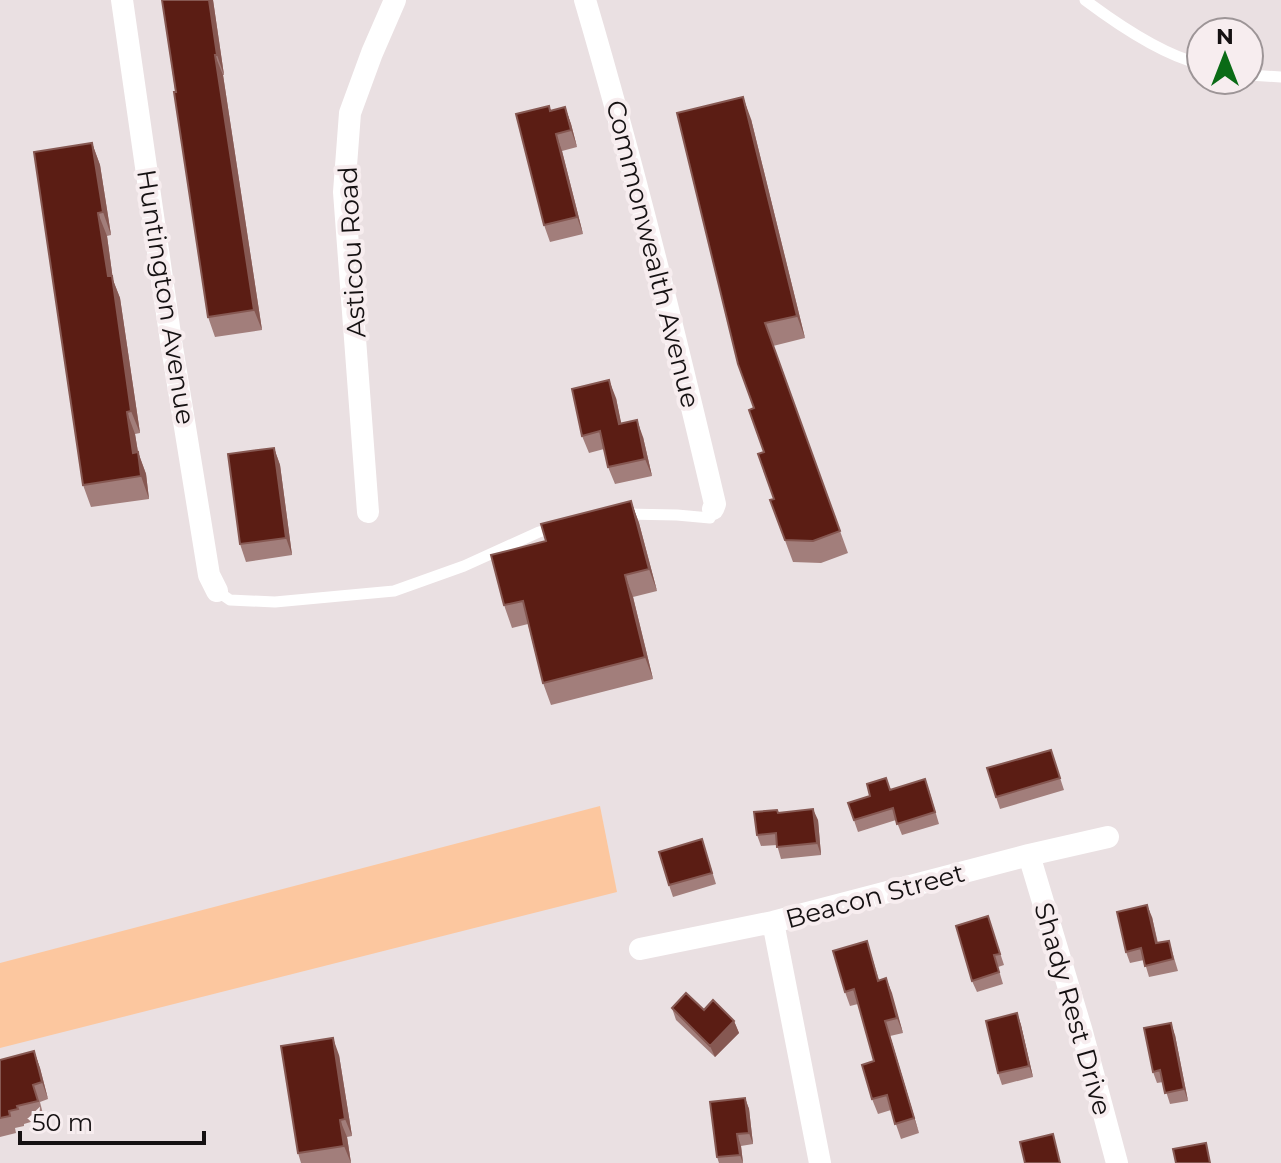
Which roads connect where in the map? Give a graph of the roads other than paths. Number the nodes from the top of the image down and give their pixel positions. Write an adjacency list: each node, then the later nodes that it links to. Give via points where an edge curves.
1 (122, 0): 10 (street, Huntington Avenue, via 209,575)
2 (395, 0): 7 (street, Asticou Road, via 350,113 344,192)
3 (585, 0): 6 (street, Commonwealth Avenue, via 676,341)
4 (1085, 0): 5 (lane, via 1123,28)
5 (1185, 59)
6 (713, 509): 8 (lane, via 710,518)
7 (368, 512)
8 (619, 514)
9 (565, 524): 10 (lane, via 394,591 275,602 230,600)
10 (217, 591)
11 (1108, 837): 12 (street, Beacon Street)
12 (1029, 855): 13 (street, Beacon Street); 16 (street, Shady Rest Drive)
13 (773, 922): 14 (street, Beacon Street); 15 (street)
14 (640, 949)
15 (820, 1163)
16 (1117, 1163)

